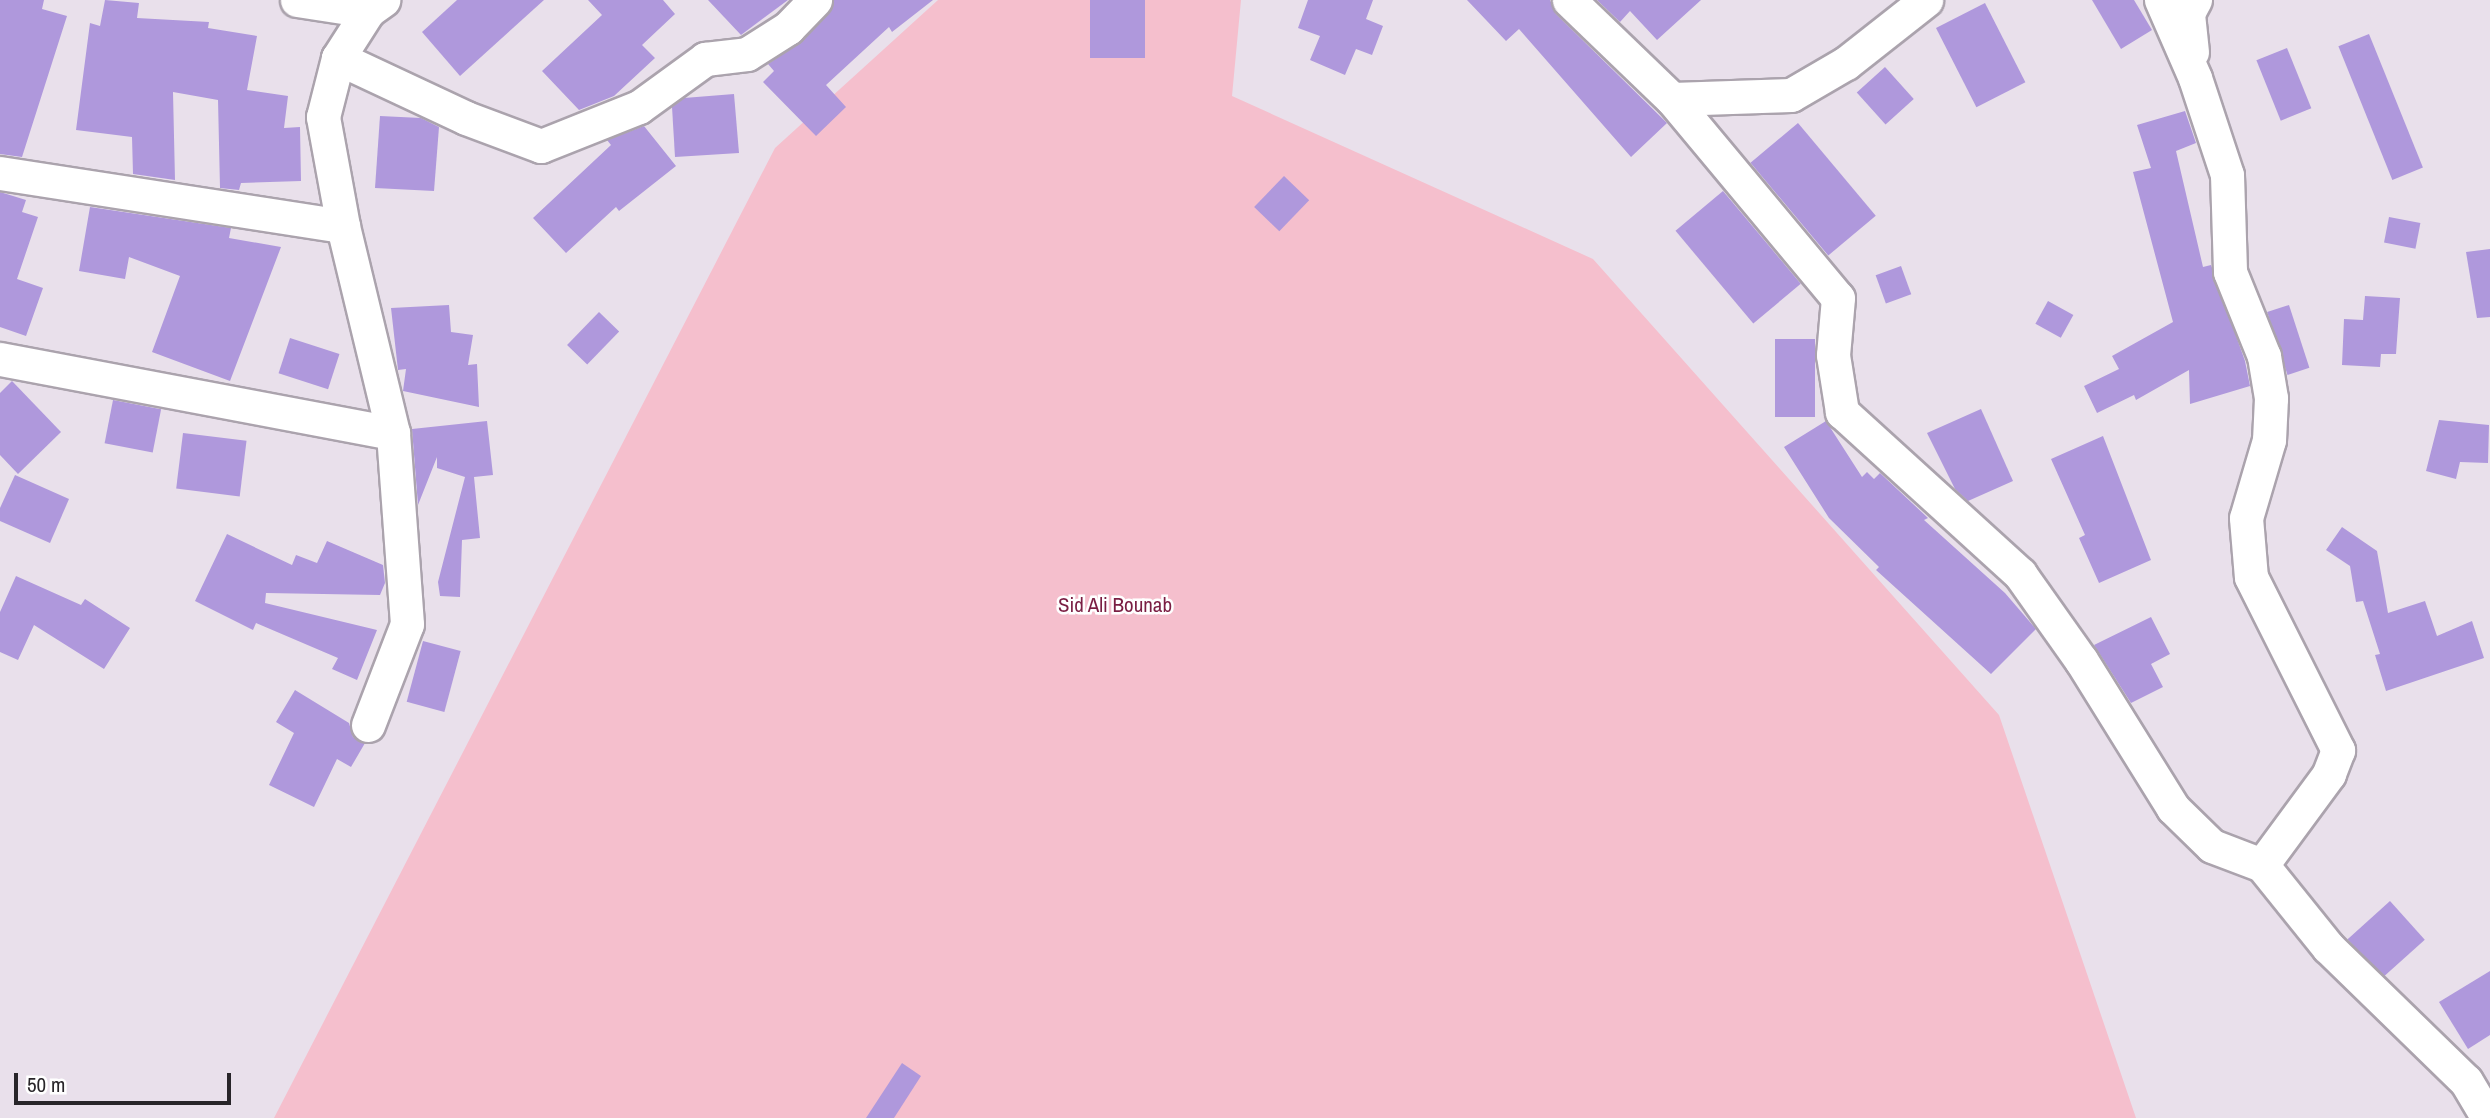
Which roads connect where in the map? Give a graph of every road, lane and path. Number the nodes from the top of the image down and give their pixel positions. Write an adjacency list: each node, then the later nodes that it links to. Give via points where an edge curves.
1 (297, 0): 7 (street)
2 (815, 0): 8 (street, via 788,29 747,54 705,59 639,107 541,146 466,118)
3 (1569, 0): 10 (street)
4 (1926, 0): 10 (street, via 1846,63 1791,95)
5 (2161, 0): 9 (street)
6 (2195, 0): 9 (street, via 2188,13)
7 (376, 6): 8 (street)
8 (338, 58): 12 (street, via 323,117)
9 (2195, 78): 16 (street, via 2227,175 2230,272 2264,356 2271,398 2269,440 2246,518 2251,577 2338,750 2329,774)
10 (1672, 99): 16 (street, via 1838,298 1833,355 1842,412 2020,574 2081,660 2173,807 2212,846)
11 (0, 173): 12 (street)
12 (343, 226): 14 (street)
13 (0, 359): 14 (street)
14 (393, 433): 15 (street, via 407,624)
15 (368, 725)
16 (2262, 865): 17 (street, via 2328,947 2466,1081)
17 (2488, 1118)

